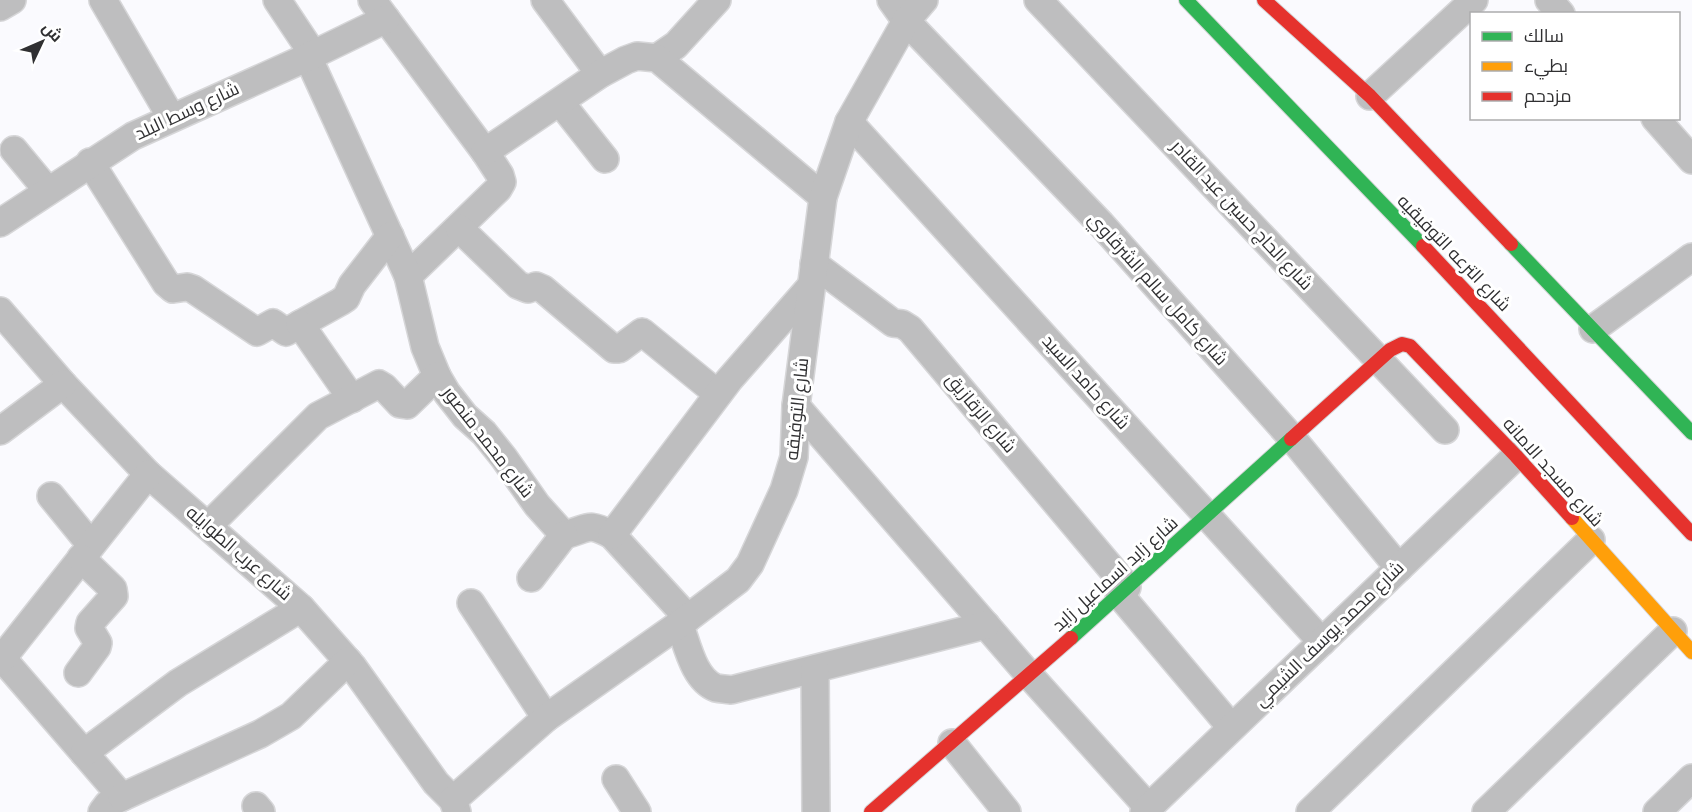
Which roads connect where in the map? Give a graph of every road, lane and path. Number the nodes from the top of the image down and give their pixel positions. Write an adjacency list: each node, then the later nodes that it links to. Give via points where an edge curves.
1 (12, 0): 12 (street)
2 (104, 0): 21 (street)
3 (277, 0): 16 (street, شارع محمد منصور)
4 (545, 0): 18 (street)
5 (717, 0): 17 (street, via 676,45)
6 (924, 0): 14 (street, شارع التوفيقه)
7 (1038, 0): 40 (street, شارع الحاج حسين عبد القادر)
8 (1186, 0): 55 (main road, شارع الترعه التوفيقيه, via 1487,313)
9 (1264, 0): 19 (main road)
10 (1474, 0): 19 (street)
11 (1549, 0): 15 (street)
12 (0, 7)
13 (379, 10): 16 (street, شارع وسط البلد); 25 (street)
14 (898, 10): 23 (street, شارع التوفيقه); 49 (street, شارع كامل سالم الشرقاوي, via 1101,224)
15 (1560, 12)
16 (311, 55): 21 (street, شارع وسط البلد); 33 (street, شارع محمد منصور)
17 (657, 57): 18 (street, via 638,56); 30 (street)
18 (600, 74): 20 (street)
19 (1370, 96): 39 (main road)
20 (560, 102): 25 (street); 26 (street)
21 (171, 117): 28 (street, شارع وسط البلد)
22 (1657, 120): 27 (street)
23 (849, 122): 30 (street, شارع التوفيقه); 53 (street, شارع حامد السيد)
24 (14, 150): 29 (street)
25 (485, 152): 32 (street, via 502,182)
26 (605, 159)
27 (1692, 160)
28 (90, 162): 29 (street, شارع وسط البلد); 38 (street, via 173,289 193,288 257,332 273,323 286,332)
29 (48, 191): 31 (street, شارع وسط البلد)
30 (823, 196): 35 (street, شارع التوفيقه)
31 (0, 223)
32 (459, 228): 36 (street); 43 (street, via 518,285 543,289 614,349 642,332)
33 (390, 236): 36 (street, شارع محمد منصور); 38 (street, via 346,298)
34 (1692, 257): 39 (street)
35 (812, 275): 43 (street); 45 (street, شارع التوفيقه); 62 (street, شارع الزقازيق, via 893,323 910,328)
36 (408, 276): 41 (street, شارع محمد منصور, via 425,347)
37 (0, 311): 42 (street, شارع عرب الطوايله)
38 (300, 324): 44 (street)
39 (1593, 329): 48 (main road)
40 (1378, 359): 46 (street, شارع الحاج حسين عبد القادر); 49 (main road, شارع زايد اسماعيل زايد); 50 (main road, شارع مسجد الامانه, via 1406,343)
41 (437, 376): 44 (street, via 407,405 400,404 379,384); 56 (street, شارع محمد منصور, via 453,401)
42 (63, 384): 47 (street); 51 (street, شارع عرب الطوايله)
43 (718, 394): 57 (street)
44 (352, 399): 54 (street, via 318,416)
45 (796, 406): 65 (street, شارع التوفيقه, via 794,457 784,490 750,564 738,580); 66 (street)
46 (1445, 430)
47 (0, 431)
48 (1692, 433)
49 (1292, 438): 53 (main road, شارع زايد اسماعيل زايد); 60 (street, شارع كامل سالم الشرقاوي)
50 (1516, 456): 58 (main road, شارع مسجد الامانه); 60 (street, شارع محمد يوسف الشيمي)
51 (148, 474): 54 (street, شارع عرب الطوايله); 59 (street)
52 (51, 496): 59 (street)
53 (1208, 514): 62 (main road, شارع زايد اسماعيل زايد); 68 (street, شارع حامد السيد)
54 (208, 526): 64 (street, شارع عرب الطوايله)
55 (1692, 534)
56 (564, 535): 57 (street, via 596,526); 61 (street)
57 (612, 535): 65 (street)
58 (1591, 540): 67 (main road, شارع مسجد الامانه); 88 (street)
59 (86, 551): 69 (street); 73 (street, via 114,596 90,623 98,643)
60 (1399, 568): 68 (street, شارع محمد يوسف الشيمي)
61 (531, 578)
62 (1123, 591): 74 (main road, شارع زايد اسماعيل زايد); 76 (street, شارع الزقازيق)
63 (471, 603): 75 (street)
64 (302, 608): 71 (street, شارع عرب الطوايله); 78 (street, via 178,683)
65 (684, 620): 72 (street, via 697,670 717,688 731,690); 75 (street, شارع التوفيقه)
66 (986, 625): 72 (street); 74 (street)
67 (1673, 631): 70 (main road, شارع مسجد الامانه); 89 (street)
68 (1322, 642): 76 (street, شارع محمد يوسف الشيمي)
69 (4, 647): 78 (street)
70 (1692, 652)
71 (348, 661): 81 (street, via 291,716); 82 (street, شارع عرب الطوايله)
72 (815, 669): 85 (street)
73 (78, 673)
74 (1030, 676): 77 (main road, شارع زايد اسماعيل زايد); 83 (street)
75 (546, 718): 82 (street, شارع التوفيقه)
76 (1231, 727): 83 (street, شارع محمد يوسف الشيمي)
77 (952, 743): 86 (main road, شارع زايد اسماعيل زايد); 87 (street)
78 (84, 753): 81 (street)
79 (1692, 778): 90 (street)
80 (616, 779): 84 (street)
81 (112, 804)
82 (455, 806)
83 (1146, 810)
84 (637, 812)
85 (816, 812)
86 (871, 812)
87 (1007, 812)
88 (1310, 812)
89 (1486, 812)
90 (1657, 812)

